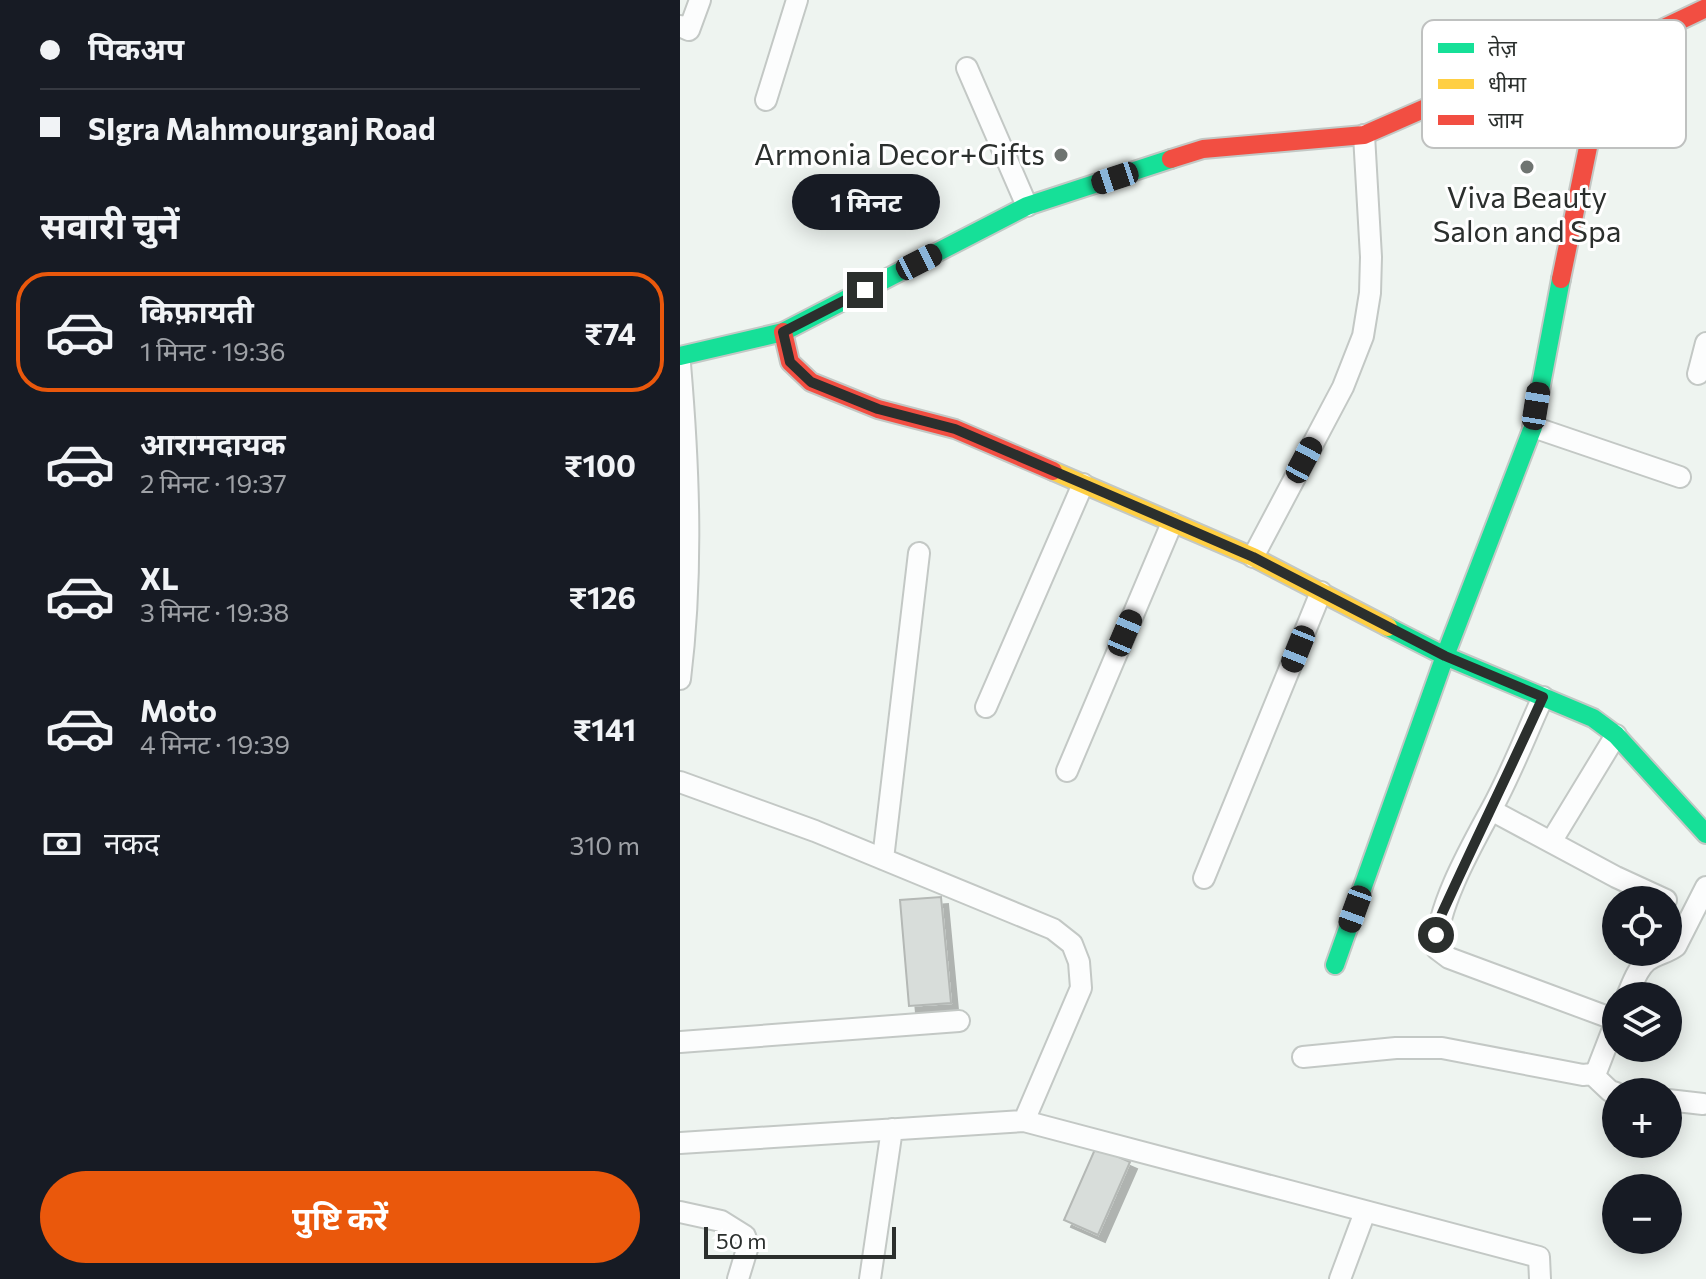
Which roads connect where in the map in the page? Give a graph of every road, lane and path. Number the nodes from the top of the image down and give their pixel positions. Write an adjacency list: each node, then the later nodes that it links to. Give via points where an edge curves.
1 (700, 0): 5 (street, via 689,30)
2 (797, 0): 7 (street)
3 (1706, 8): 4 (street)
4 (1684, 20)
5 (680, 26)
6 (967, 68): 11 (street)
7 (766, 100)
8 (1422, 110): 9 (street)
9 (1364, 135): 11 (street, via 1203,149); 22 (street, via 1371,257 1363,336 1343,387)
10 (1588, 148): 17 (street)
11 (1027, 206): 12 (street)
12 (783, 332): 14 (street); 19 (street, via 790,362 811,382 878,409 955,429)
13 (1706, 343): 16 (street)
14 (680, 356)
15 (680, 364): 25 (street, via 689,566)
16 (1698, 374)
17 (1533, 427): 18 (street); 24 (street)
18 (1680, 477)
19 (1083, 484): 20 (street); 27 (street)
20 (1172, 523): 22 (street); 29 (street)
21 (919, 553): 34 (street)
22 (1253, 557): 23 (street)
23 (1321, 592): 24 (street); 35 (street)
24 (1445, 656): 26 (street); 40 (street)
25 (680, 679)
26 (1543, 697): 28 (street, via 1593,718); 31 (street)
27 (986, 707)
28 (1616, 735): 32 (street); 33 (street)
29 (1067, 771)
30 (680, 782): 34 (street)
31 (1491, 810): 33 (street); 42 (street, via 1439,920 1437,949)
32 (1706, 834)
33 (1551, 842): 36 (street)
34 (883, 859): 51 (street, via 1053,929 1072,944 1081,988)
35 (1204, 878)
36 (1639, 886)
37 (1706, 887): 39 (street)
38 (1682, 908): 39 (street)
39 (1691, 912): 41 (street, via 1676,946 1647,961)
40 (1335, 965)
41 (1633, 982)
42 (1602, 1015)
43 (959, 1021): 44 (street)
44 (680, 1042)
45 (1303, 1057): 47 (street, via 1442,1048)
46 (1602, 1057): 47 (street)
47 (1592, 1074): 48 (street)
48 (1602, 1083)
49 (1682, 1102): 50 (street)
50 (1703, 1104)
51 (1024, 1121): 52 (street); 55 (street)
52 (892, 1129): 53 (street); 57 (street)
53 (680, 1143)
54 (680, 1212): 56 (street, via 721,1221 745,1236 748,1246)
55 (1365, 1212): 58 (street); 59 (street, via 1539,1257)
56 (738, 1279)
57 (870, 1279)
58 (1340, 1279)
59 (1540, 1279)

